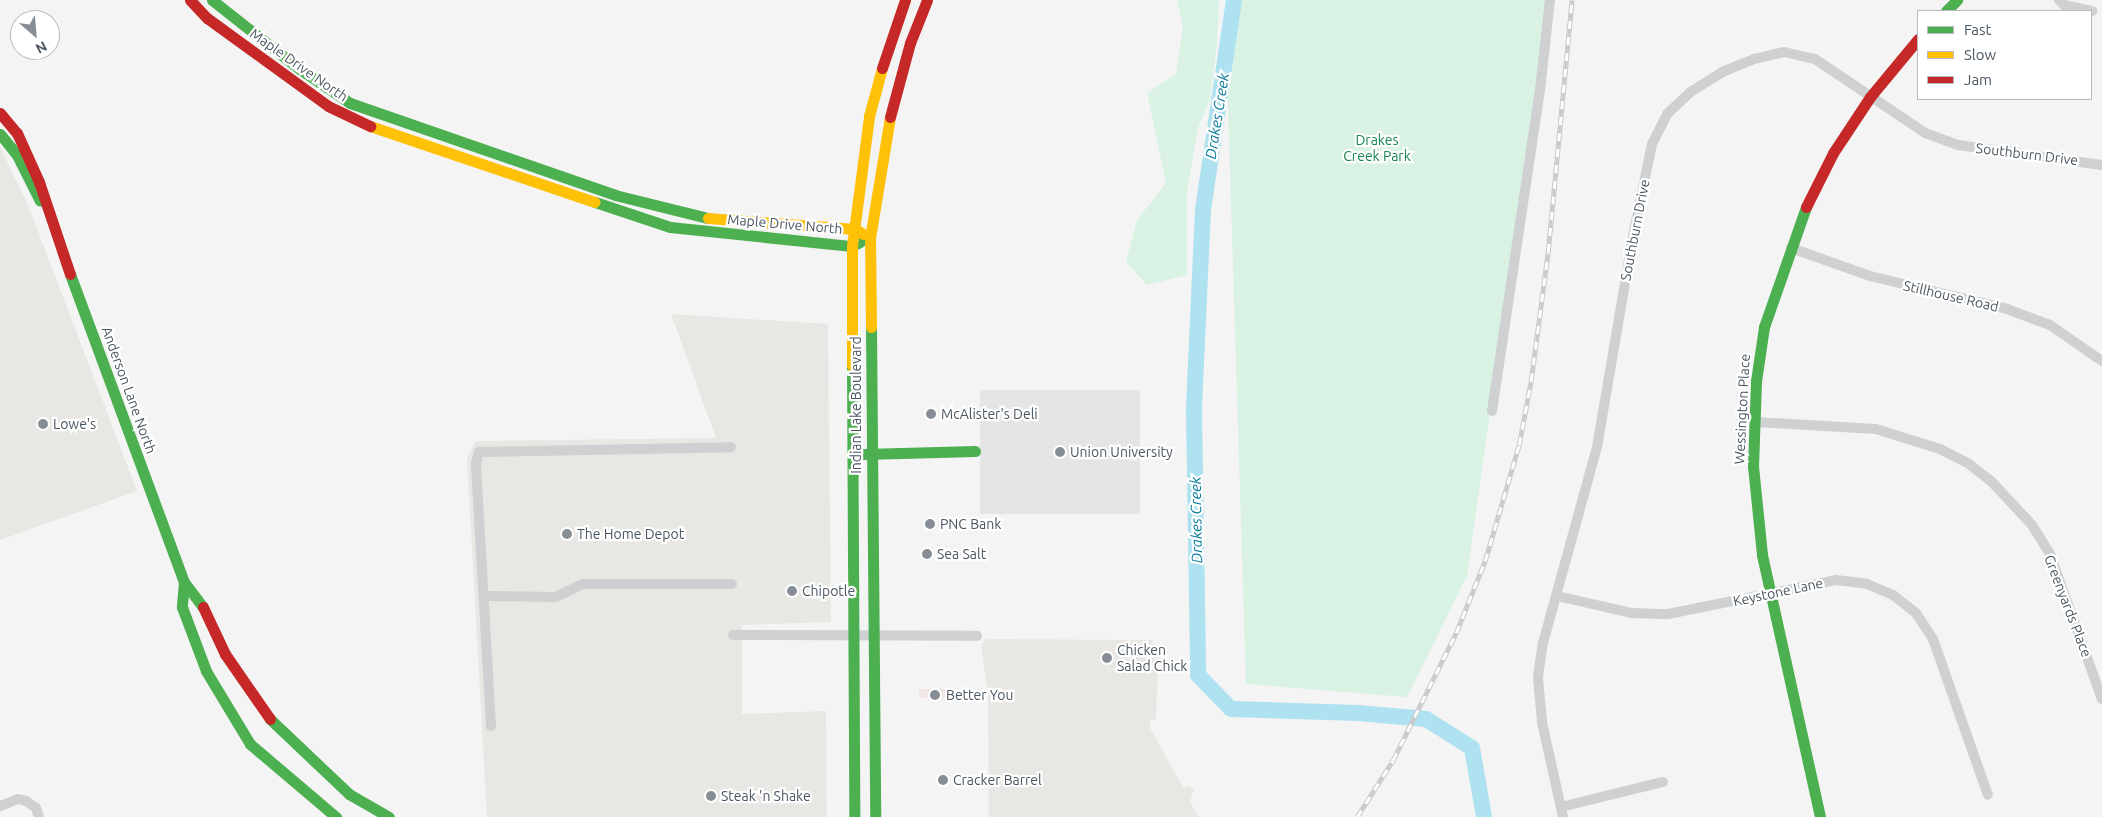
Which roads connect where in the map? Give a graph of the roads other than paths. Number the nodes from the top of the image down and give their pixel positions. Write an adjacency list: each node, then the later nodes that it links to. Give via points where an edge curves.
1 (190, 0): 12 (street, Maple Drive North, via 207,18)
2 (212, 0): 10 (street, Maple Drive North)
3 (905, 0): 24 (street, Indian Lake Boulevard, via 893,28 869,116)
4 (928, 0): 26 (street, Indian Lake Boulevard, via 910,43 890,114)
5 (1550, 0): 30 (street, via 1540,90)
6 (1957, 0): 8 (street)
7 (2059, 0): 9 (street, via 2064,5)
8 (1947, 10)
9 (2087, 10)
10 (252, 33): 12 (street); 14 (street, Maple Drive North)
11 (1917, 40): 13 (street, Wessington Place)
12 (242, 43): 16 (street, Maple Drive North)
13 (1870, 97): 20 (street, Southburn Drive, via 1925,132 1958,145); 28 (street, Wessington Place, via 1833,153 1806,206); 40 (street, Southburn Drive, via 1815,59 1784,52 1754,59 1722,72 1692,91 1667,114 1652,144 1597,447)
14 (350, 103): 16 (street); 18 (street, Maple Drive North)
15 (0, 113): 22 (street, Anderson Lane North, via 17,133 39,182)
16 (343, 114): 19 (street, Maple Drive North, via 383,132)
17 (0, 134): 22 (street, Anderson Lane North, via 16,155)
18 (450, 139): 19 (street); 21 (street, Maple Drive North)
19 (447, 151): 21 (street, Maple Drive North)
20 (2102, 165)
21 (612, 200): 23 (street, Maple Drive North); 25 (street, Maple Drive North, via 670,227)
22 (44, 208): 36 (street, Anderson Lane North)
23 (706, 218): 24 (street, Maple Drive North); 25 (street)
24 (855, 229): 26 (street, Maple Drive North); 27 (street, Indian Lake Boulevard)
25 (704, 232): 27 (street, Maple Drive North)
26 (870, 238): 27 (street, Maple Drive North); 33 (street, Indian Lake Boulevard)
27 (852, 246): 35 (street, Indian Lake Boulevard)
28 (1791, 248): 29 (street, Stillhouse Road, via 1870,276 2007,309 2050,324); 31 (street, Wessington Place, via 1764,327)
29 (2102, 361)
30 (1492, 411)
31 (1754, 422): 38 (street, Wessington Place, via 1753,466); 45 (street, Greenyards Place, via 1876,429 1940,449 1984,475 2032,525 2050,554)
32 (731, 447): 39 (street, via 479,452 476,464)
33 (872, 452): 34 (street); 35 (street); 43 (street, Indian Lake Boulevard)
34 (975, 452)
35 (852, 457): 42 (street, Indian Lake Boulevard)
36 (184, 582): 52 (street, Anderson Lane North, via 182,607 206,671 250,744); 53 (street, Anderson Lane North, via 202,605 225,654 275,726 348,794)
37 (732, 584): 39 (street, via 583,584 556,597)
38 (1769, 594): 40 (street, Keystone Lane, via 1668,614 1631,613); 48 (street, Keystone Lane, via 1836,580 1867,584 1893,595 1916,613 1933,639); 56 (street, Wessington Place)
39 (484, 596): 46 (street)
40 (1558, 596): 50 (street, Southburn Drive, via 1543,643 1538,677 1542,722)
41 (733, 635): 42 (street)
42 (853, 636): 43 (street); 54 (street, Indian Lake Boulevard)
43 (872, 636): 44 (street); 55 (street, Indian Lake Boulevard)
44 (977, 636)
45 (2102, 699)
46 (491, 726)
47 (1662, 782): 50 (street)
48 (1988, 795)
49 (0, 806): 51 (street, via 18,799 26,801 36,808)
50 (1562, 812)
51 (39, 817)
52 (336, 817)
53 (389, 817)
54 (854, 817)
55 (875, 817)
56 (1820, 817)

